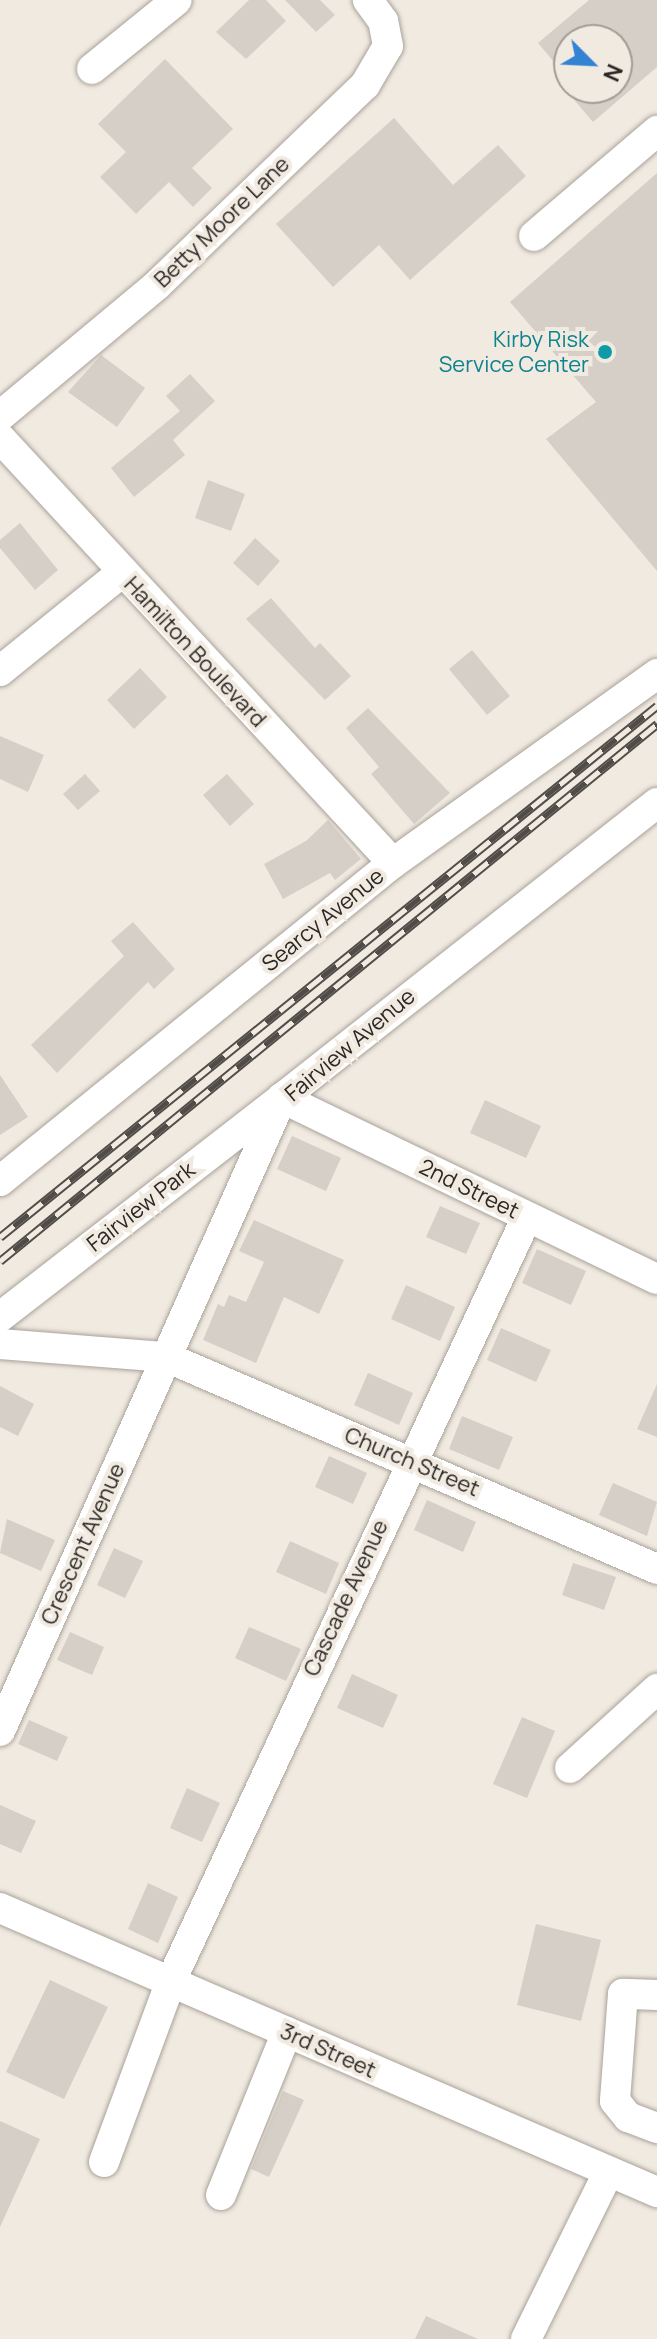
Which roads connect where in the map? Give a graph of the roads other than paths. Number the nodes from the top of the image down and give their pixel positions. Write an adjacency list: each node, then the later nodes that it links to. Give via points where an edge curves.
1 (177, 0): 3 (street)
2 (368, 0): 6 (street, Betty Moore Lane, via 383,21 388,46 365,85 157,285)
3 (92, 69)
4 (657, 131): 5 (street)
5 (534, 236)
6 (0, 416)
7 (0, 438): 8 (street, Hamilton Boulevard)
8 (121, 573): 9 (street); 12 (street, Hamilton Boulevard)
9 (0, 671)
10 (657, 674): 12 (street, Searcy Avenue)
11 (657, 803): 13 (street, Fairview Avenue)
12 (393, 863): 14 (street, Searcy Avenue)
13 (282, 1098): 15 (street, 2nd Street); 17 (street, Fairview Park); 19 (street, Fairview Avenue)
14 (0, 1181)
15 (527, 1217): 16 (street, 2nd Street); 20 (street, Cascade Avenue)
16 (657, 1279)
17 (0, 1317)
18 (0, 1344): 19 (street)
19 (166, 1357): 20 (street, Church Street); 23 (street, Crescent Avenue)
20 (409, 1460): 21 (street, Church Street); 26 (street, Cascade Avenue)
21 (657, 1569)
22 (657, 1689): 24 (street)
23 (0, 1731)
24 (570, 1768)
25 (0, 1908): 26 (street, 3rd Street)
26 (171, 1981): 28 (street, 3rd Street); 30 (street, Cascade Avenue)
27 (657, 1995): 29 (street, via 623,1994 615,2101 628,2117)
28 (287, 2032): 31 (street, 3rd Street); 33 (street)
29 (657, 2128)
30 (104, 2162)
31 (608, 2173): 32 (street, 3rd Street); 34 (street)
32 (657, 2192)
33 (221, 2195)
34 (526, 2339)

